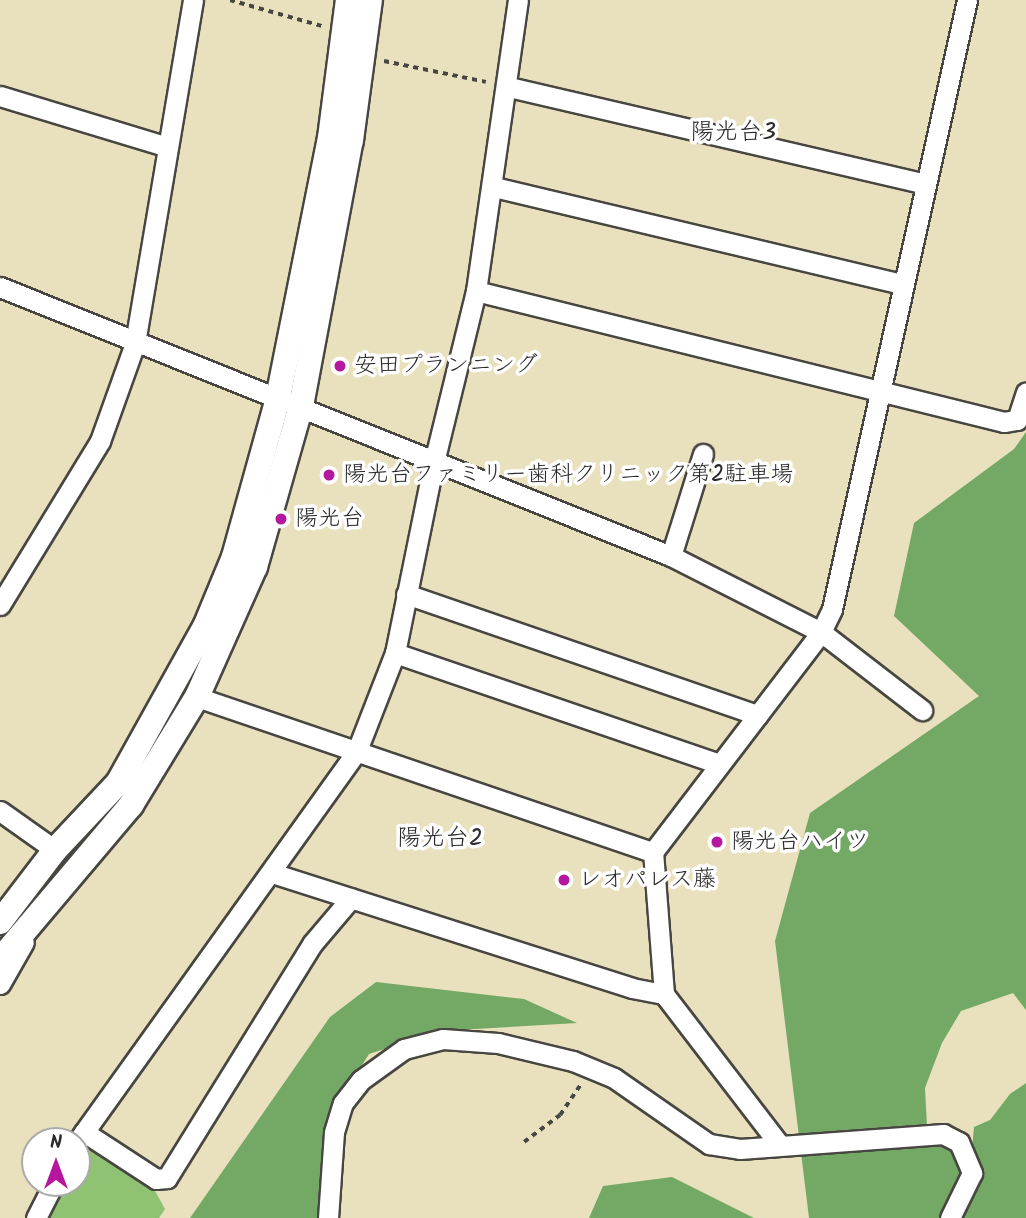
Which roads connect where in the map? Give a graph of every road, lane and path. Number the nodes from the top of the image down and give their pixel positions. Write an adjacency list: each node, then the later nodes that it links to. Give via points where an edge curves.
1 (193, 0): 11 (street)
2 (230, 0): 7 (path)
3 (348, 0): 20 (street)
4 (370, 0): 20 (street, via 351,140)
5 (518, 0): 9 (street)
6 (967, 0): 12 (street)
7 (328, 28)
8 (379, 60): 9 (path)
9 (509, 87): 12 (street); 13 (street)
10 (0, 96): 11 (street)
11 (165, 146): 17 (street)
12 (925, 184): 14 (street)
13 (494, 187): 14 (street); 16 (street)
14 (902, 284): 18 (street)
15 (0, 288): 17 (street)
16 (476, 291): 18 (street); 22 (street)
17 (135, 343): 20 (street); 25 (street, via 100,440)
18 (878, 388): 19 (street, via 1004,422 1017,420); 26 (street, via 832,608)
19 (1026, 392)
20 (289, 402): 22 (street); 28 (street, via 256,567); 34 (street, via 205,627 118,783)
21 (703, 454): 23 (street)
22 (433, 462): 23 (street); 24 (street)
23 (671, 556): 26 (street)
24 (407, 594): 27 (street); 30 (street)
25 (0, 605)
26 (821, 632): 29 (street); 30 (street)
27 (395, 653): 31 (street); 32 (street)
28 (197, 697): 31 (street); 38 (street, via 131,805)
29 (922, 710)
30 (758, 715): 32 (street)
31 (356, 753): 35 (street); 36 (street)
32 (720, 764): 35 (street)
33 (0, 811): 34 (street)
34 (55, 850): 39 (street)
35 (653, 852): 42 (street)
36 (272, 873): 37 (street); 44 (street)
37 (351, 898): 42 (street, via 632,988); 46 (street, via 312,944 167,1178 156,1179)
38 (34, 919): 40 (street); 41 (street)
39 (0, 922)
40 (0, 960)
41 (0, 984)
42 (664, 994): 47 (street)
43 (591, 1068): 45 (path, via 560,1115); 47 (street, via 614,1077 709,1144 740,1149); 50 (street, via 498,1043 443,1039 404,1049 361,1080 343,1103 334,1132)
44 (87, 1127)
45 (524, 1142)
46 (91, 1143)
47 (779, 1144): 51 (street, via 943,1134 959,1142 972,1173)
48 (47, 1197): 49 (street)
49 (36, 1218)
50 (328, 1218)
51 (950, 1218)

